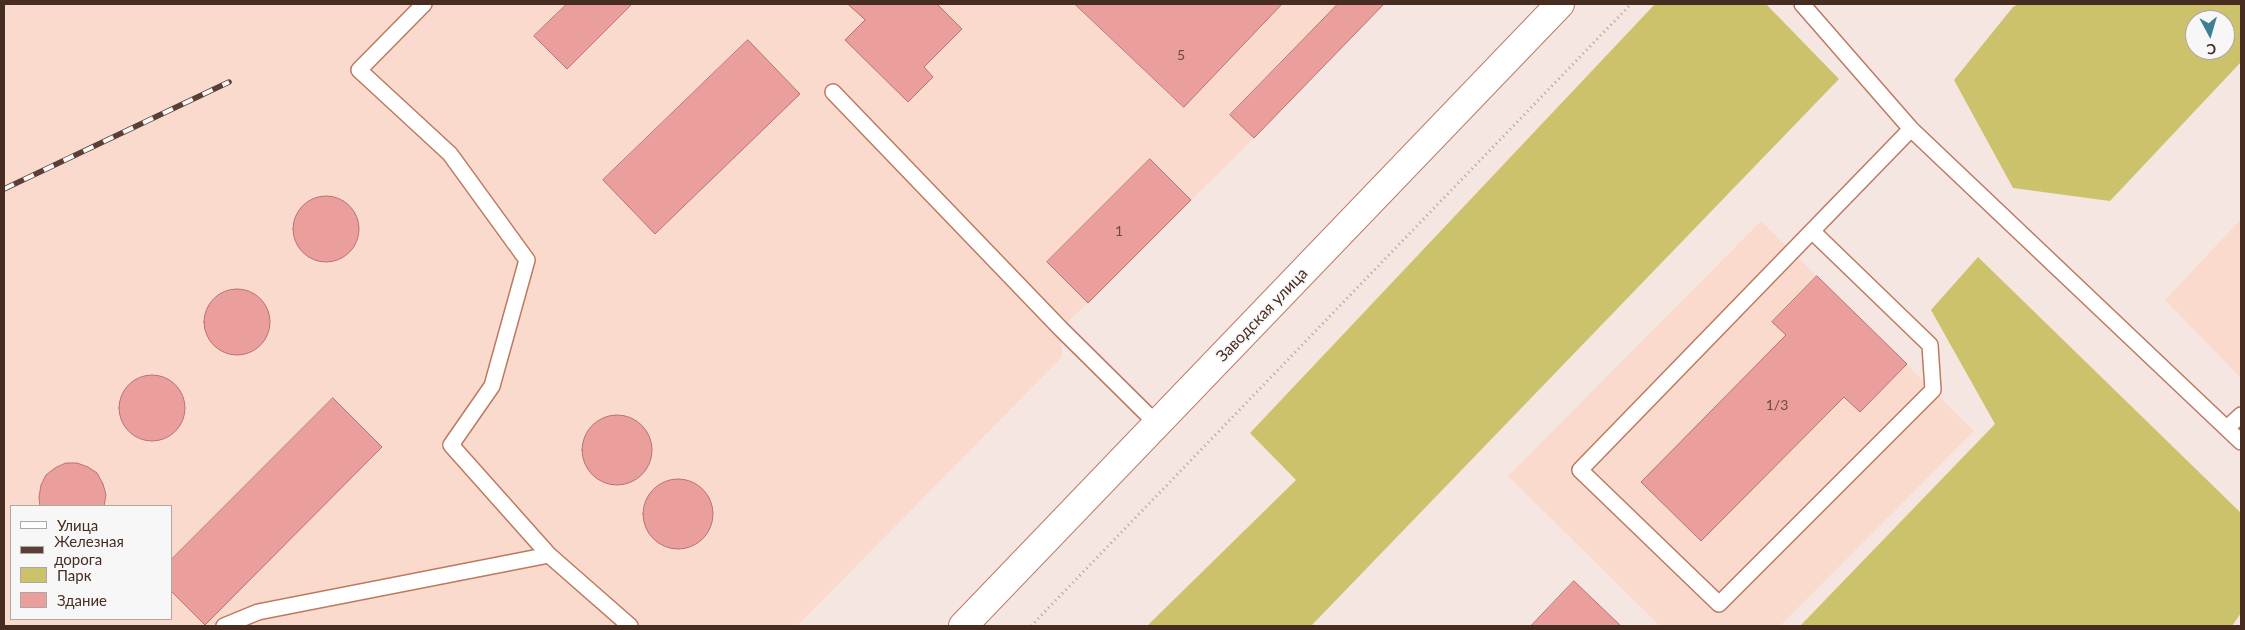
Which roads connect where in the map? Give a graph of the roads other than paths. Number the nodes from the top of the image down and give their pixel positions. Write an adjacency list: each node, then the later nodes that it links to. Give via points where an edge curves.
1 (424, 4): 11 (lane, via 359,70 450,154 527,260 492,386 451,445)
2 (1560, 4): 8 (main road, Заводская улица)
3 (1802, 4): 5 (lane)
4 (833, 92): 8 (lane)
5 (1911, 129): 6 (lane); 9 (lane)
6 (1812, 231): 6 (lane, via 1580,470 1719,604 1933,390 1930,344)
7 (2241, 415): 9 (lane)
8 (1157, 424): 14 (main road, Заводская улица)
9 (2227, 428): 10 (lane)
10 (2241, 442)
11 (549, 555): 12 (lane, via 258,612); 13 (lane)
12 (224, 626)
13 (630, 626)
14 (963, 626)

